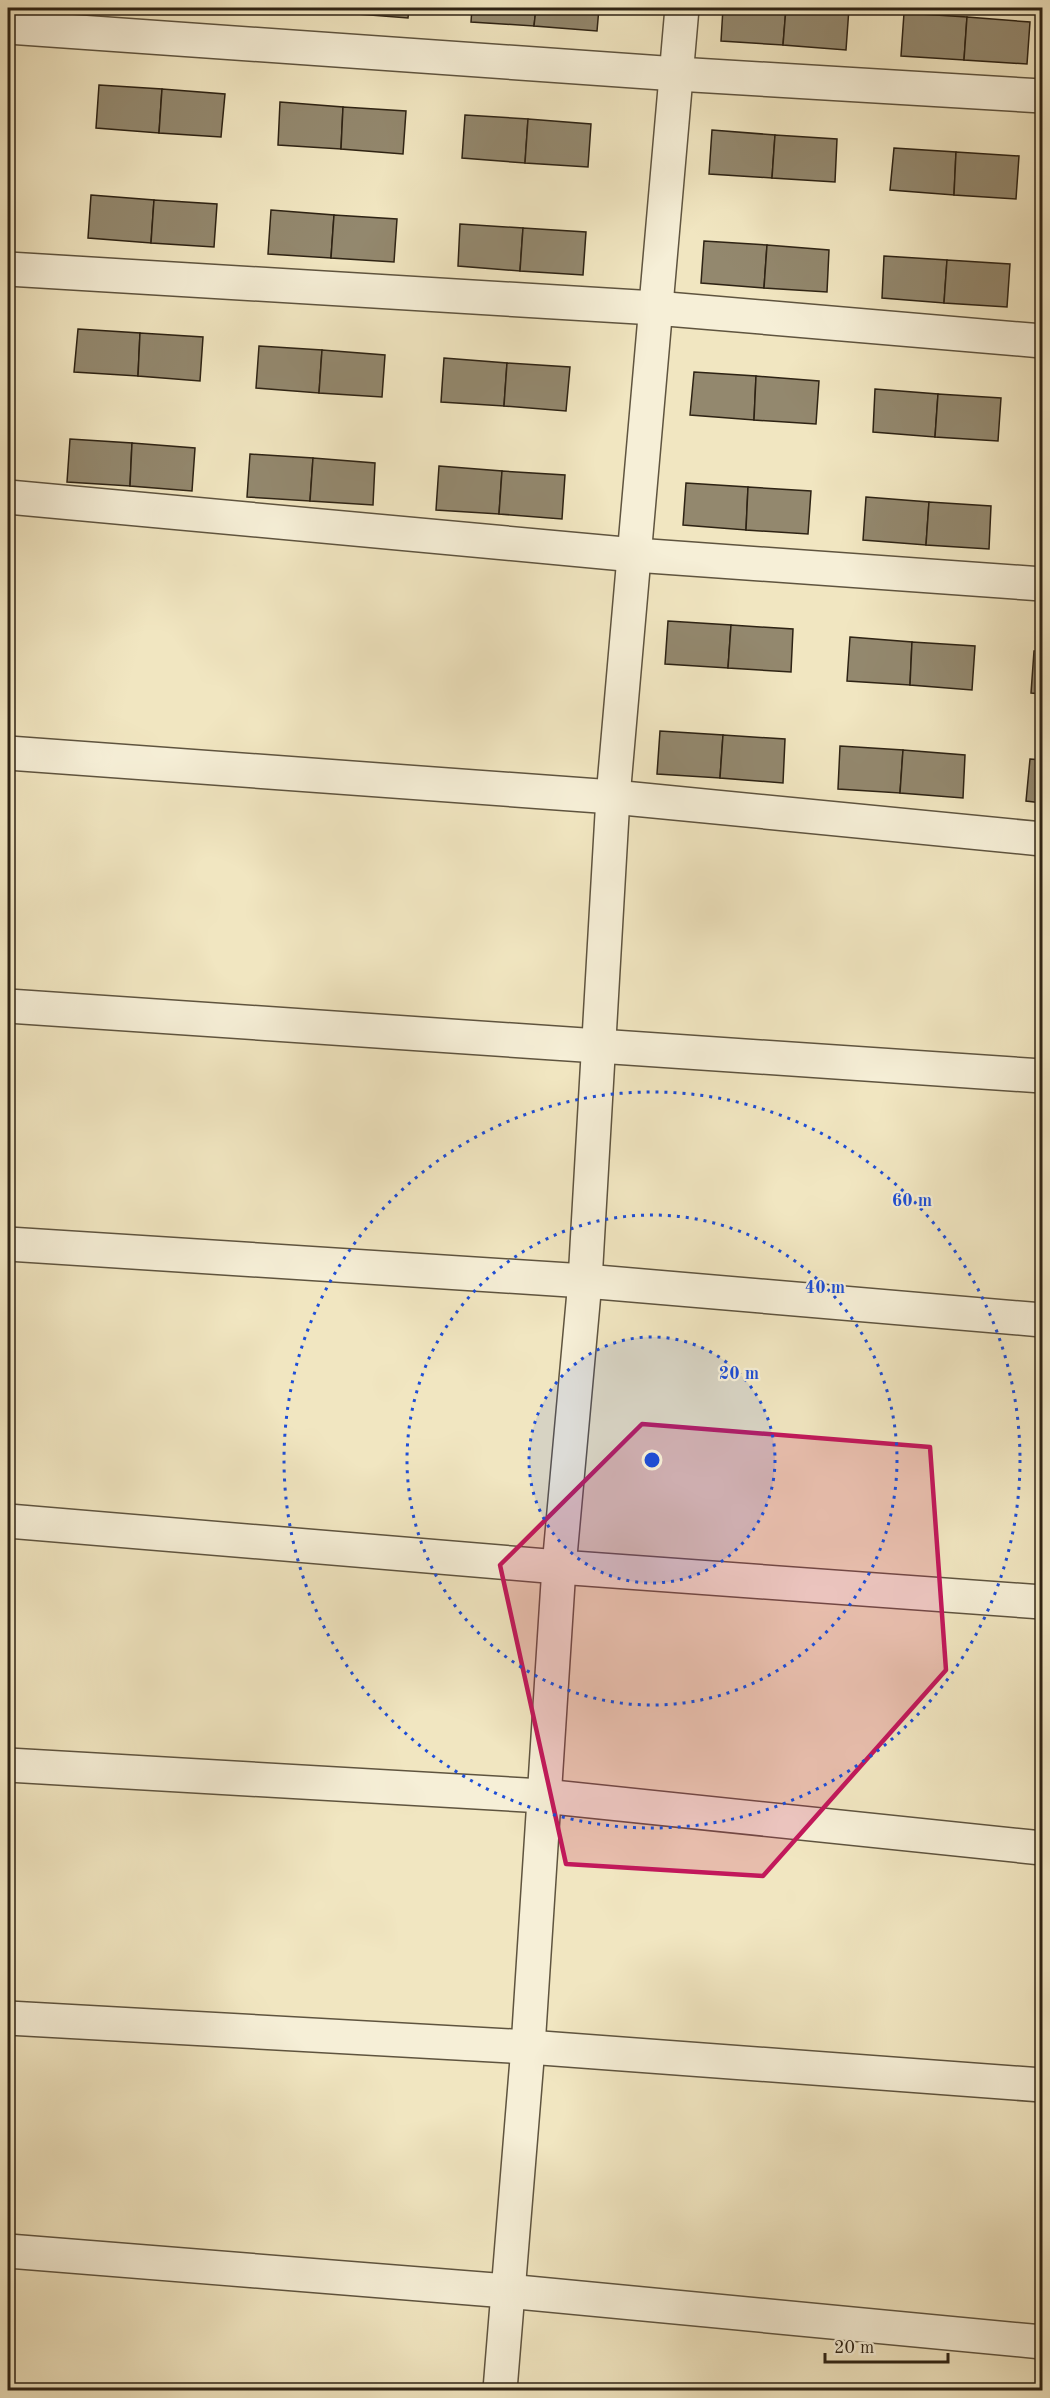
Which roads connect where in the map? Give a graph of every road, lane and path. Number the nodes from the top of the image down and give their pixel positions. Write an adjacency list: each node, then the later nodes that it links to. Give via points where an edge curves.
1 (682, 8): 3 (street)
2 (8, 27): 3 (street)
3 (677, 74): 4 (street); 6 (street)
4 (1042, 96)
5 (8, 269): 6 (street)
6 (655, 308): 7 (street); 9 (street)
7 (1042, 341)
8 (8, 497): 9 (street)
9 (635, 555): 10 (street); 12 (street)
10 (1042, 584)
11 (8, 753): 12 (street)
12 (613, 797): 13 (street); 15 (street)
13 (1042, 840)
14 (8, 1006): 15 (street)
15 (600, 1045): 16 (street); 18 (street)
16 (1042, 1076)
17 (8, 1244): 18 (street)
18 (585, 1281): 19 (street); 21 (street)
19 (1042, 1320)
20 (8, 1521): 21 (street)
21 (559, 1567): 22 (street); 24 (street)
22 (1042, 1602)
23 (8, 1766): 24 (street)
24 (543, 1796): 25 (street); 27 (street)
25 (1042, 1848)
26 (8, 2018): 27 (street)
27 (528, 2047): 28 (street); 30 (street)
28 (1042, 2085)
29 (8, 2251): 30 (street)
30 (507, 2291): 31 (street); 32 (street)
31 (1042, 2342)
32 (500, 2391)

